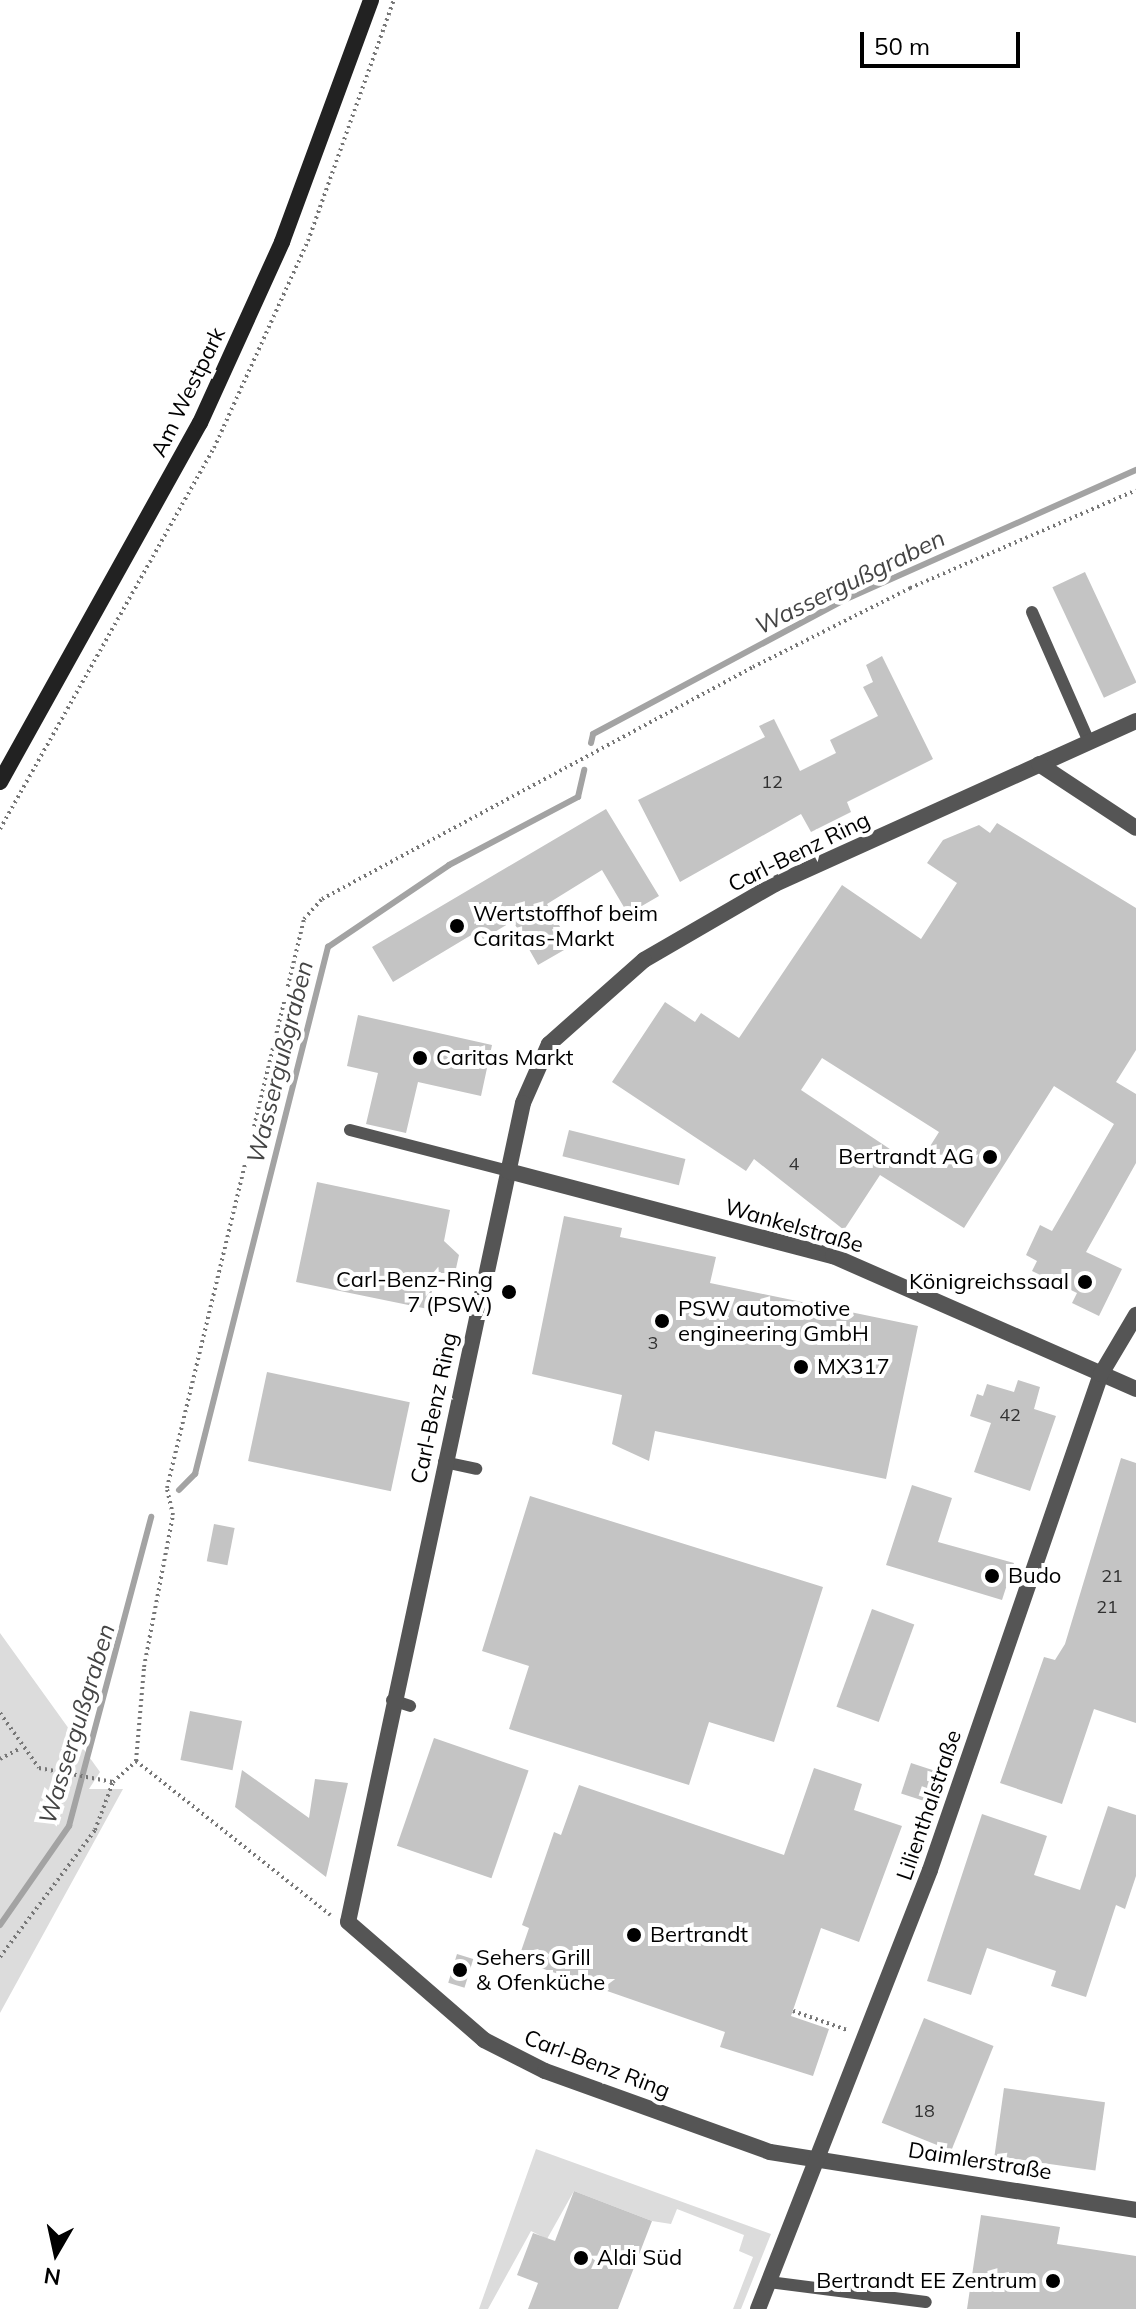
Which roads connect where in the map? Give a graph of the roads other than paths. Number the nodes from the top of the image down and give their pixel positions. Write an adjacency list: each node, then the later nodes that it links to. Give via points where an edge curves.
1 (371, 0): 6 (main road, Am Westpark, via 282,242 200,423)
2 (1032, 612): 4 (lane)
3 (1136, 721): 4 (street, Carl-Benz Ring)
4 (1089, 742): 5 (street, Carl-Benz Ring)
5 (1039, 764): 7 (street); 9 (street, Carl-Benz Ring, via 775,884 635,967 549,1044 526,1092)
6 (0, 782)
7 (1136, 828)
8 (350, 1130): 9 (lane)
9 (508, 1171): 11 (street, Wankelstraße, via 833,1256); 13 (street, Carl-Benz Ring)
10 (1136, 1315): 11 (street, Lilienthalstraße)
11 (1101, 1374): 12 (street, Wankelstraße); 17 (street, Lilienthalstraße, via 930,1870)
12 (1136, 1389)
13 (444, 1462): 14 (lane); 15 (street, Carl-Benz Ring)
14 (476, 1469)
15 (392, 1700): 16 (lane); 17 (street, Carl-Benz Ring, via 348,1922 484,2040 524,2063 770,2152)
16 (410, 1706)
17 (816, 2160): 18 (street, Daimlerstraße); 19 (street, Lilienthalstraße)
18 (1136, 2210)
19 (769, 2282): 20 (lane); 21 (street, Lilienthalstraße)
20 (926, 2302)
21 (758, 2309)

